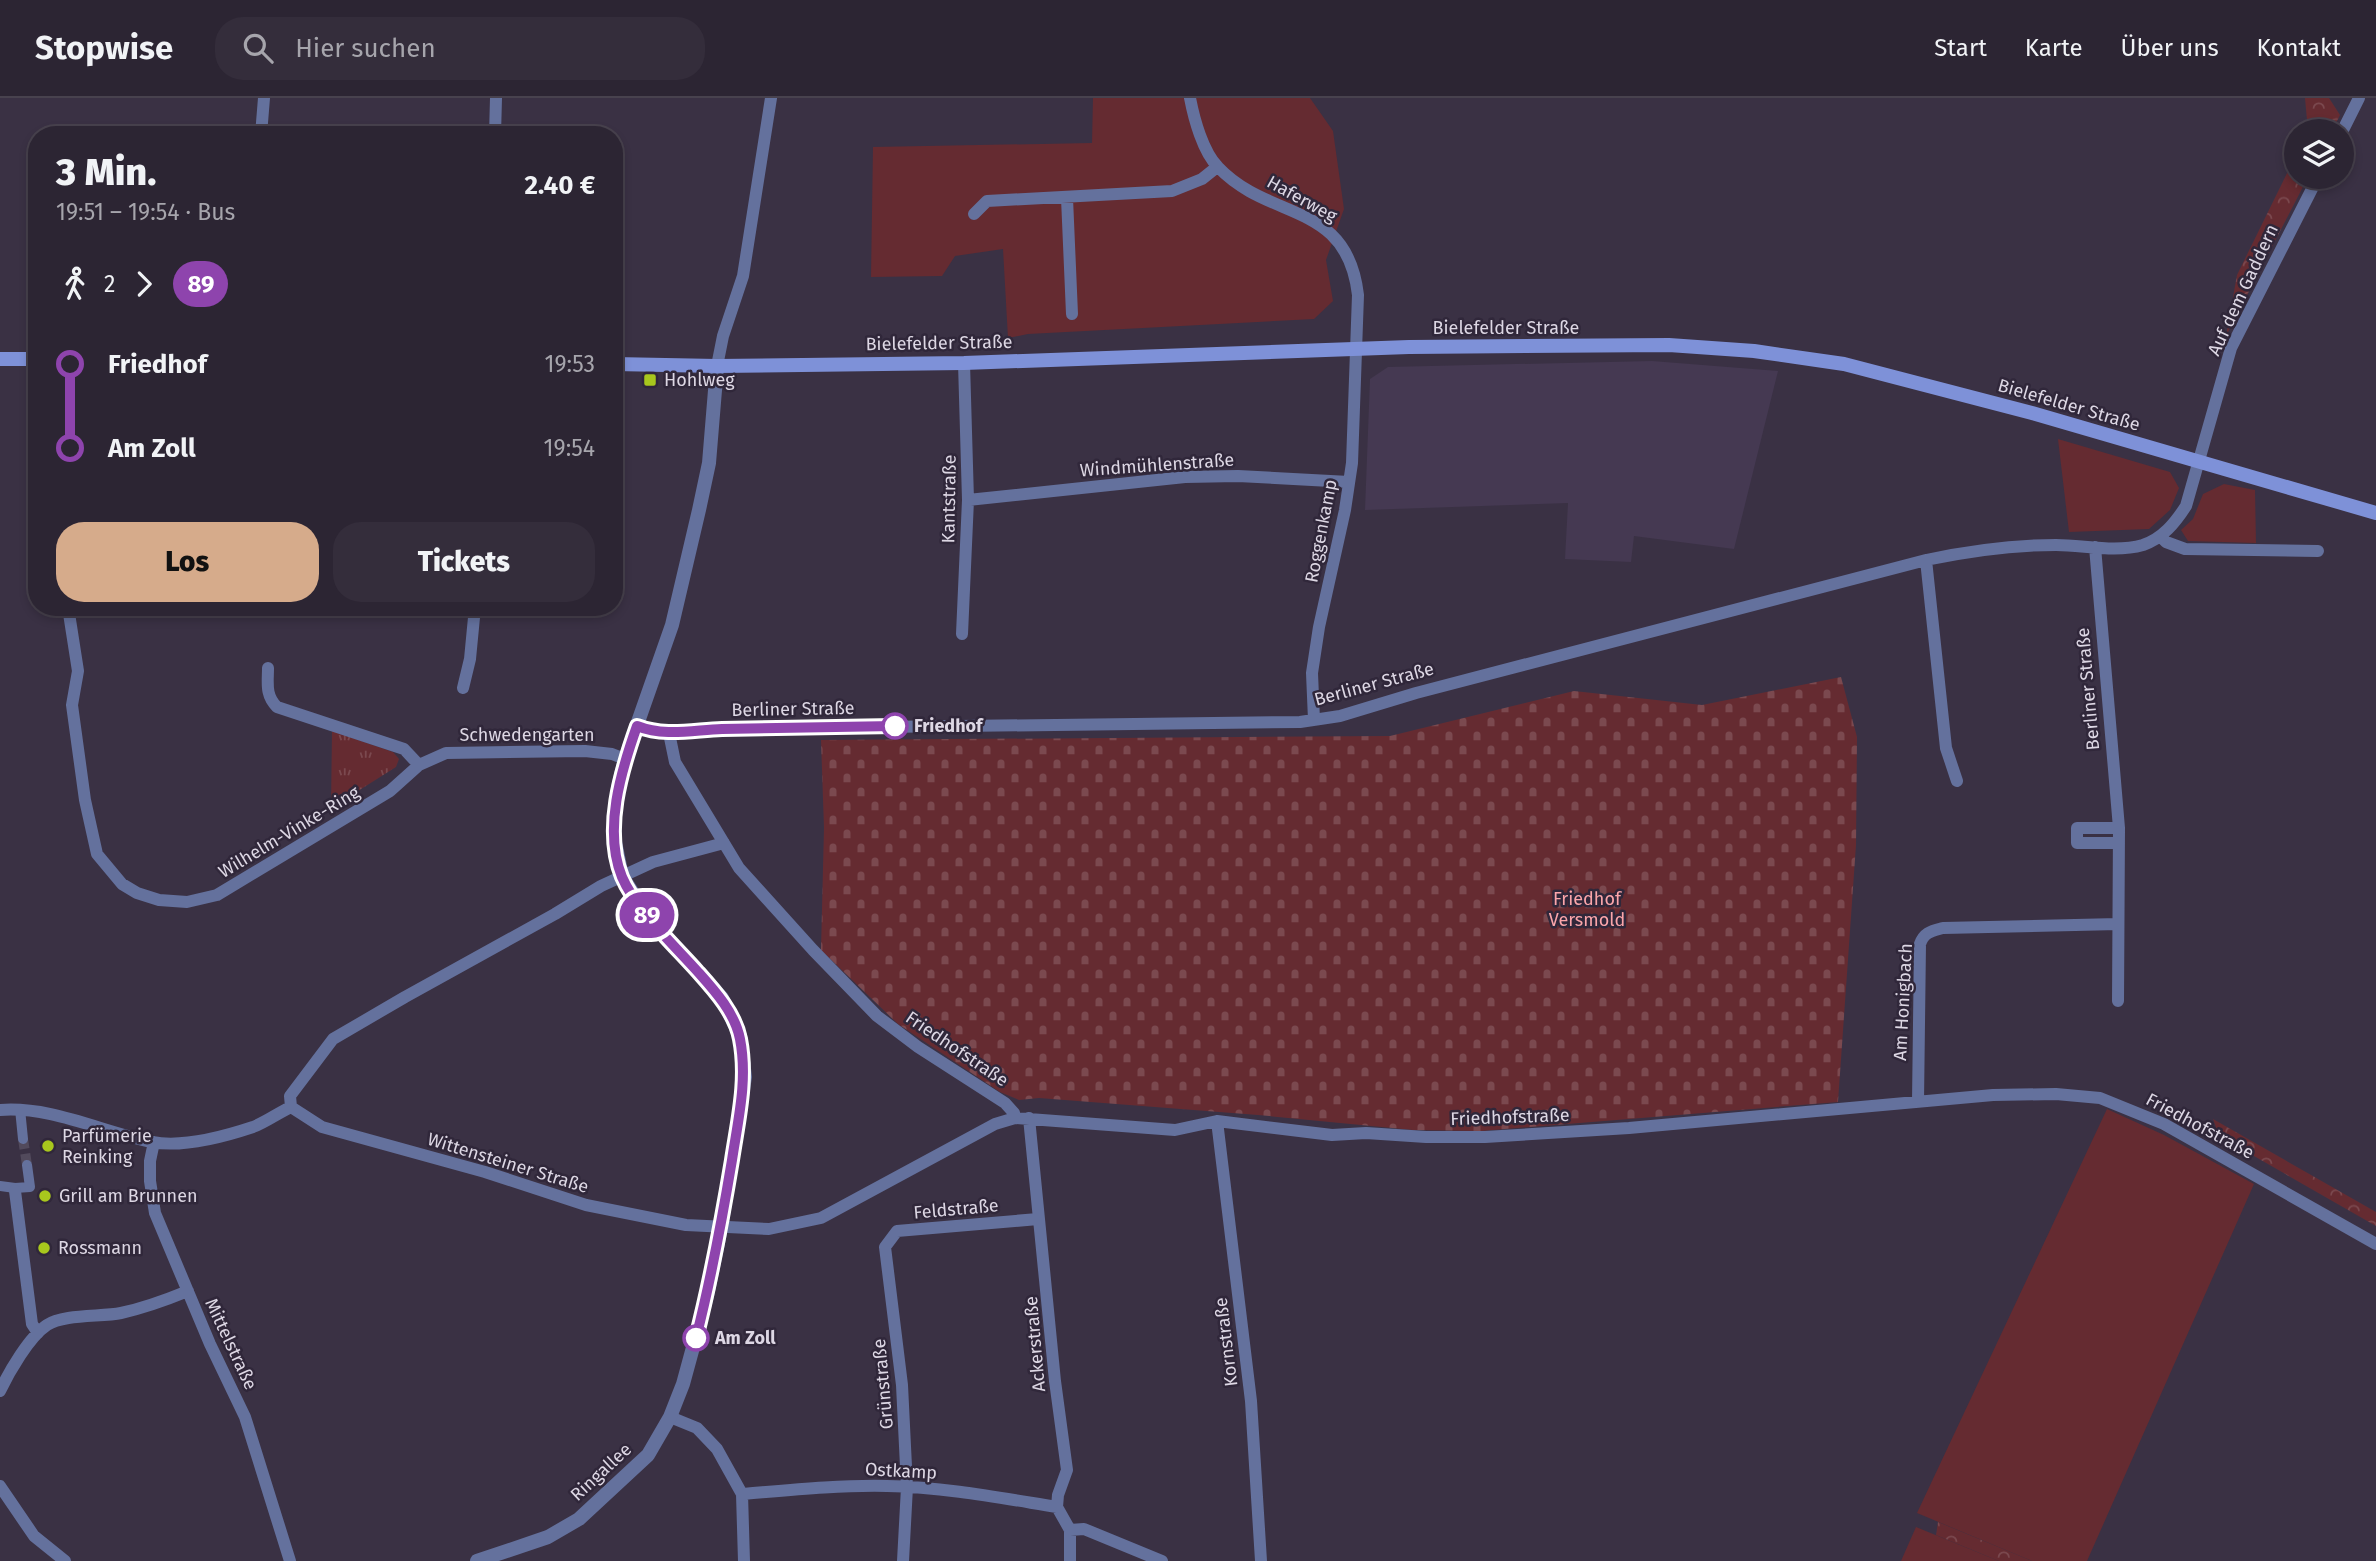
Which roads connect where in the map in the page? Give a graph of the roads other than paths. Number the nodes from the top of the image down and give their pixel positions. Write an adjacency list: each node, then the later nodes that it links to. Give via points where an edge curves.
1 (264, 98): 7 (street)
2 (496, 98): 8 (street)
3 (771, 98): 19 (street, via 743,276)
4 (1190, 98): 9 (street, Haferweg)
5 (2359, 98): 6 (street)
6 (2348, 119)
7 (262, 126)
8 (495, 126)
9 (1217, 167): 11 (street, via 1202,179 1172,191); 14 (street, Haferweg, via 1266,200 1332,233 1356,276)
10 (2312, 189): 20 (street, Auf dem Gaddern, via 2231,348)
11 (1067, 198): 12 (street, via 987,201); 13 (street)
12 (974, 214)
13 (1072, 314)
14 (1355, 348): 17 (main road, Bielefelder Straße); 20 (main road, Bielefelder Straße, via 1669,345 1754,351 1844,364); 21 (street, Roggenkamp)
15 (0, 359): 16 (main road)
16 (28, 359)
17 (964, 363): 19 (main road, Bielefelder Straße); 22 (street, Kantstraße)
18 (623, 364): 19 (main road, Bielefelder Straße)
19 (717, 366): 34 (street, via 709,463 699,510 671,625)
20 (2200, 463): 23 (main road, Bielefelder Straße); 24 (street, Berliner Straße, via 2186,506)
21 (1349, 482): 22 (street, Windmühlenstraße, via 1185,477); 33 (street, Roggenkamp, via 1311,673)
22 (968, 500): 30 (street, Kantstraße)
23 (2376, 513)
24 (2160, 536): 25 (street, Berliner Straße, via 2125,548); 26 (street, via 2185,549)
25 (2095, 547): 27 (street, Berliner Straße, via 2001,548); 39 (street, Berliner Straße)
26 (2318, 551)
27 (1926, 560): 33 (street, Berliner Straße); 38 (street, via 1946,748)
28 (69, 616): 37 (street, Wilhelm-Vinke-Ring, via 78,671 72,705 97,853 122,884 136,893 187,902 217,895 390,791)
29 (474, 616): 32 (street)
30 (962, 635)
31 (268, 668): 37 (street, via 267,691 277,707 404,749)
32 (463, 688)
33 (1314, 720): 35 (street, Berliner Straße)
34 (637, 726): 35 (street, Berliner Straße); 36 (street)
35 (669, 733): 40 (street, Friedhofstraße, via 676,762)
36 (625, 759): 37 (street, Schwedengarten, via 584,751 474,752 446,753); 42 (street, via 614,817)
37 (419, 765)
38 (1957, 781)
39 (2119, 828): 41 (street, Berliner Straße); 41 (street, via 2077,828 2077,844)
40 (724, 843): 42 (street); 49 (street, Friedhofstraße, via 739,868 877,1016 1005,1103)
41 (2119, 843): 43 (street, Berliner Straße)
42 (622, 876): 46 (street, via 333,1039 290,1096); 58 (street, via 648,917 722,998 740,1036 745,1077)
43 (2118, 924): 44 (street, Berliner Straße); 45 (street, Am Honigbach, via 1943,928 1922,937)
44 (2118, 1001)
45 (1918, 1102): 51 (street, Friedhofstraße, via 1485,1137 1332,1135); 59 (street, Friedhofstraße, via 2037,1094 2100,1098 2164,1124)
46 (291, 1107): 53 (street, via 254,1126 219,1136); 58 (street, Wittensteiner Straße, via 322,1127 586,1205)
47 (20, 1109): 48 (street); 52 (street); 53 (street)
48 (0, 1110)
49 (1015, 1118): 50 (street, Friedhofstraße); 58 (street, via 995,1124 821,1218 769,1229)
50 (1029, 1118): 51 (street, Friedhofstraße, via 1175,1130); 57 (street, Ackerstraße)
51 (1217, 1121): 77 (street, Kornstraße, via 1251,1401)
52 (23, 1139)
53 (154, 1142): 61 (street, Mittelstraße, via 150,1181 155,1213)
54 (27, 1166): 56 (street, via 30,1187)
55 (0, 1186): 56 (street)
56 (15, 1190): 62 (street, via 32,1324)
57 (1038, 1219): 60 (street, Feldstraße, via 897,1231); 68 (street, Ackerstraße, via 1067,1471)
58 (721, 1228): 64 (street, Ringallee, via 700,1322)
59 (2376, 1244)
60 (885, 1247): 66 (street, Grünstraße, via 902,1385)
61 (188, 1291): 62 (street, via 119,1313 56,1321); 71 (street, Mittelstraße, via 246,1417)
62 (38, 1333): 63 (street)
63 (0, 1391)
64 (670, 1417): 67 (street, via 697,1428 717,1449); 72 (street, Ringallee, via 648,1455 579,1519 548,1537)
65 (0, 1486): 70 (street, via 34,1536)
66 (907, 1487): 67 (street, Ostkamp, via 834,1486); 68 (street, Ostkamp); 74 (street, Grünstraße)
67 (742, 1494): 73 (street)
68 (1057, 1507): 69 (street)
69 (1070, 1530): 75 (street); 76 (street, via 1084,1529)
70 (65, 1561)
71 (290, 1561)
72 (477, 1561)
73 (744, 1561)
74 (903, 1561)
75 (1070, 1561)
76 (1162, 1561)
77 (1261, 1561)

